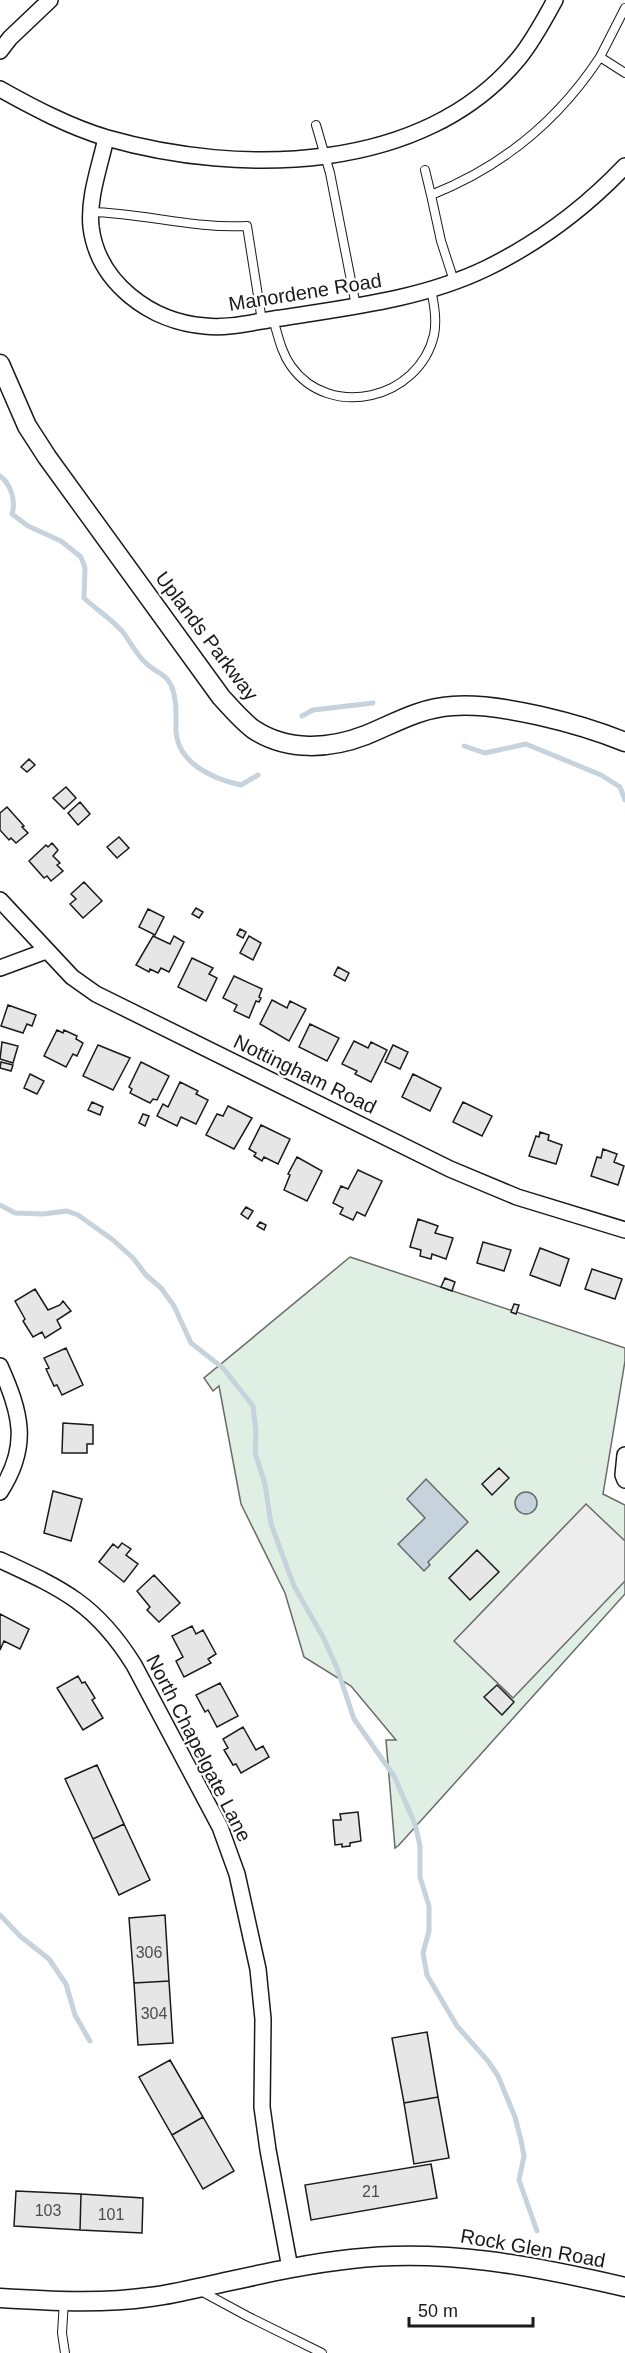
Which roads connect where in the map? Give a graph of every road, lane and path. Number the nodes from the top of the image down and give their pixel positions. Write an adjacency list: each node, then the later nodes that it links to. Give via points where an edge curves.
1 (50, 0): 4 (street)
2 (555, 0): 10 (street, via 519,58 459,111 399,139)
3 (625, 8): 5 (lane)
4 (0, 51)
5 (600, 57): 6 (lane); 13 (lane, via 574,94 533,135 490,167)
6 (625, 73)
7 (0, 89): 9 (street)
8 (316, 125): 10 (lane)
9 (106, 138): 10 (street, via 211,158 272,160); 14 (street, Manordene Road)
10 (326, 156): 17 (lane)
11 (625, 166): 15 (street, Manordene Road, via 586,204 543,236)
12 (425, 170): 13 (lane)
13 (431, 195): 15 (lane)
14 (91, 212): 18 (street, Manordene Road, via 93,239 108,271 147,308 175,320 204,326); 18 (lane, via 208,226 247,226)
15 (454, 282): 16 (street, Manordene Road)
16 (431, 289): 17 (street, Manordene Road); 18 (lane, via 434,333 425,358 404,382 371,396 340,397 300,377)
17 (356, 306): 18 (street, Manordene Road)
18 (268, 320)
19 (0, 364): 20 (street, Uplands Parkway, via 27,426 47,457 221,697 253,729 294,746 317,746 342,743 427,710 485,707 522,712)
20 (625, 742)
21 (0, 900): 22 (street, Nottingham Road)
22 (46, 951): 23 (street); 24 (street, Nottingham Road, via 96,994 450,1169 517,1197)
23 (0, 968)
24 (625, 1230)
25 (0, 1366): 28 (street, via 20,1423 20,1450)
26 (625, 1455): 27 (street)
27 (625, 1480)
28 (0, 1492)
29 (0, 1560): 30 (street, North Chapelgate Lane, via 66,1591 119,1641 220,1827 237,1874 258,1968 262,2107)
30 (290, 2268): 31 (street, Rock Glen Road, via 404,2255 454,2256 518,2264); 32 (street, Rock Glen Road)
31 (625, 2287)
32 (195, 2288): 34 (street, Rock Glen Road, via 150,2298); 36 (lane)
33 (0, 2298): 34 (street, Rock Glen Road)
34 (64, 2301): 35 (lane)
35 (65, 2353)
36 (322, 2353)

